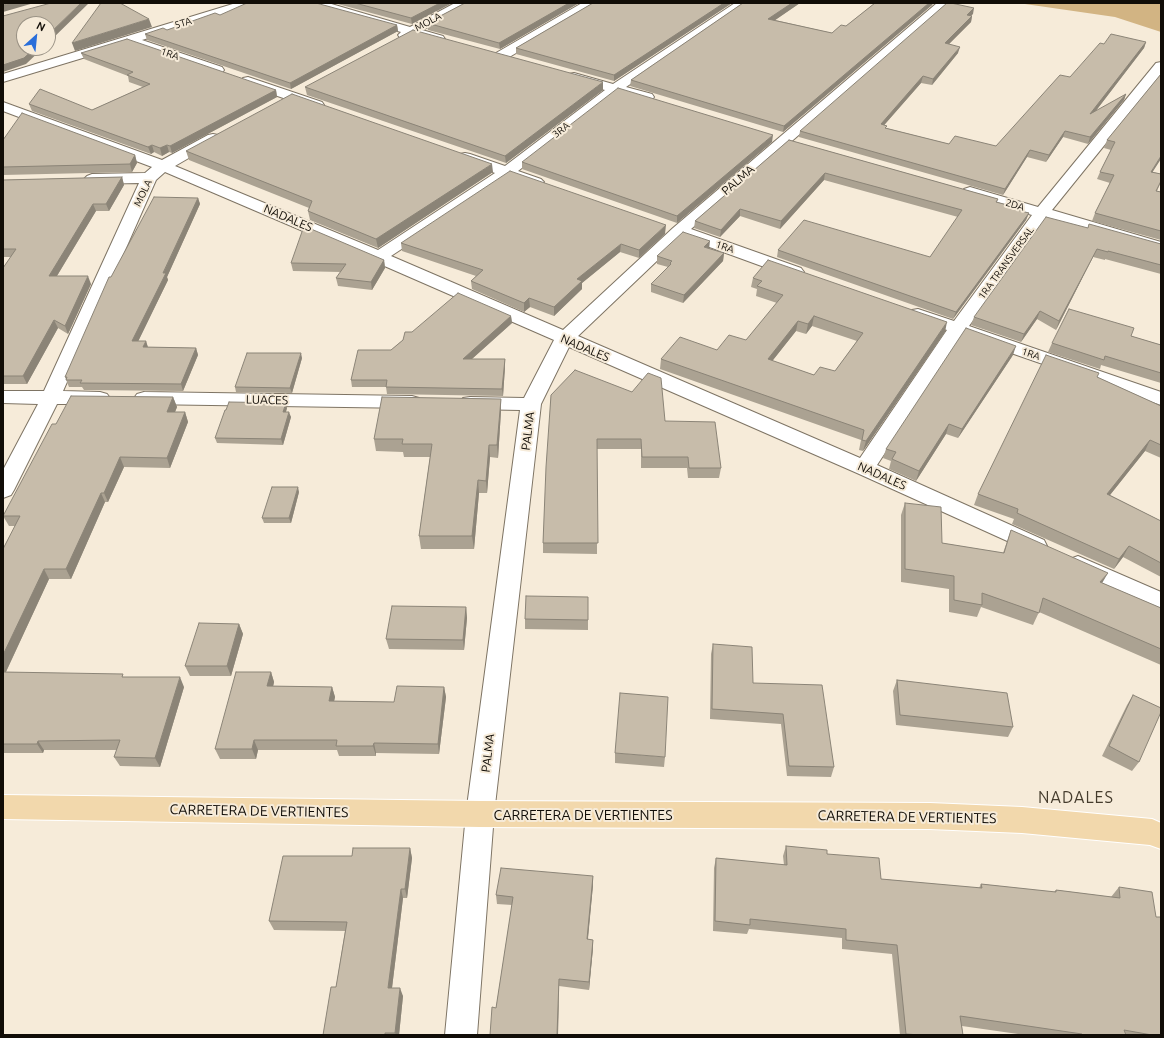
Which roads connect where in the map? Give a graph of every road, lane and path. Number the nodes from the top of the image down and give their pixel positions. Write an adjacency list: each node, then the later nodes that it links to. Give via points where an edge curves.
1 (249, 3): 8 (street, 5TA)
2 (315, 3): 7 (street)
3 (464, 3): 7 (street, MOLA)
4 (591, 3): 12 (street)
5 (743, 3): 18 (street, 3RA)
6 (944, 3): 33 (street, PALMA, via 785,139)
7 (411, 31): 9 (street, MOLA); 10 (street)
8 (131, 40): 16 (street, 5TA); 19 (street, 1RA)
9 (391, 42)
10 (456, 44)
11 (486, 52): 12 (street)
12 (501, 56): 13 (street)
13 (516, 60)
14 (1161, 66): 32 (street, 1RA TRANSVERSAL, via 1149,89)
15 (562, 73): 18 (street)
16 (3, 78)
17 (310, 85): 19 (street)
18 (616, 88): 20 (street); 27 (street, 3RA)
19 (290, 96): 22 (street); 23 (street, 1RA)
20 (660, 101)
21 (3, 106): 26 (street, NADALES)
22 (270, 107)
23 (328, 109)
24 (223, 133): 26 (street, MOLA)
25 (448, 151): 27 (street)
26 (163, 166): 28 (street, MOLA); 35 (street, NADALES)
27 (507, 172): 30 (street); 35 (street, 3RA)
28 (149, 178): 29 (street); 41 (street, MOLA)
29 (80, 180)
30 (552, 187)
31 (959, 189): 32 (street, 2DA)
32 (1042, 212): 34 (street, 2DA); 38 (street, 1RA TRANSVERSAL)
33 (672, 229): 36 (street, 1RA); 39 (street, PALMA)
34 (1161, 247)
35 (378, 257): 39 (street, NADALES)
36 (808, 276)
37 (906, 310): 38 (street, 1RA)
38 (958, 328): 42 (street, 1RA); 46 (street, 1RA TRANSVERSAL)
39 (564, 339): 45 (street, PALMA); 46 (street, NADALES)
40 (3, 397): 41 (street, LUACES)
41 (51, 397): 43 (street, LUACES); 47 (street, MOLA)
42 (1161, 399)
43 (429, 402)
44 (452, 403): 45 (street)
45 (531, 404): 50 (street, PALMA)
46 (864, 468): 48 (street, NADALES)
47 (3, 490)
48 (1161, 602)
49 (3, 808): 50 (main road, CARRETERA DE VERTIENTES)
50 (480, 814): 51 (main road, CARRETERA DE VERTIENTES, via 930,816); 52 (street, PALMA)
51 (1158, 829)
52 (461, 1035)

